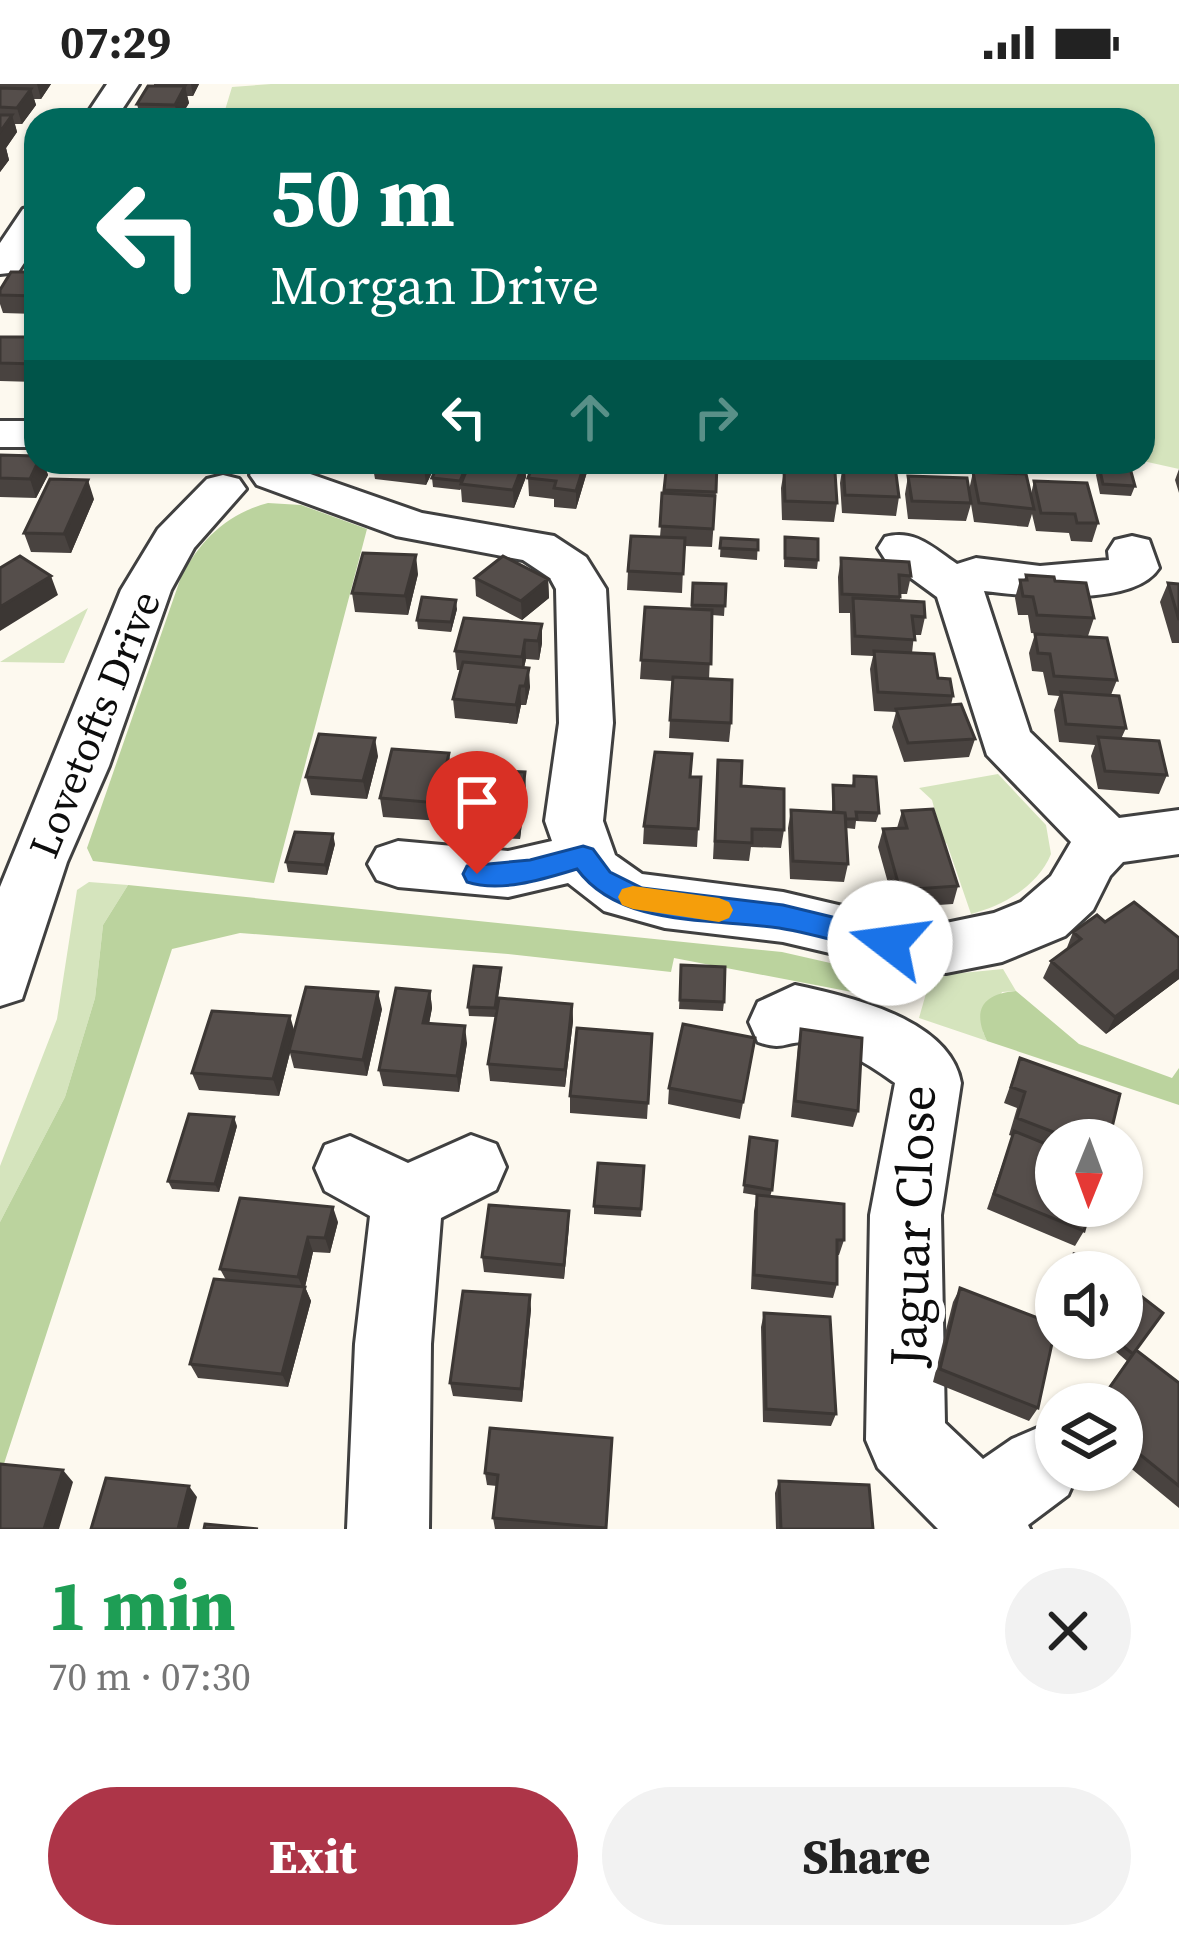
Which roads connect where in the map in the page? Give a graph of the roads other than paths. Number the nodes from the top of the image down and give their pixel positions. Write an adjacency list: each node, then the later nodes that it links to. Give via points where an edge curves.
1 (243, 474): 10 (street, Lovetofts Drive, via 175,540 146,590)
2 (251, 474): 8 (street, via 412,526 537,547 569,568 581,589 586,723 574,821)
3 (902, 548): 5 (street)
4 (1132, 551): 5 (street, via 1135,568 1126,574)
5 (964, 578): 7 (street, via 1006,741)
6 (1179, 832): 7 (street)
7 (1107, 842): 8 (street, via 1043,919 946,948 637,899 600,880)
8 (583, 857): 9 (street, via 508,874)
9 (398, 864)
10 (0, 980)
11 (781, 1022): 13 (street, Jaguar Close, via 795,1012 829,1020 924,1065 907,1168 906,1440)
12 (409, 1178): 14 (street, via 393,1344)
13 (1002, 1503)
14 (388, 1529)

